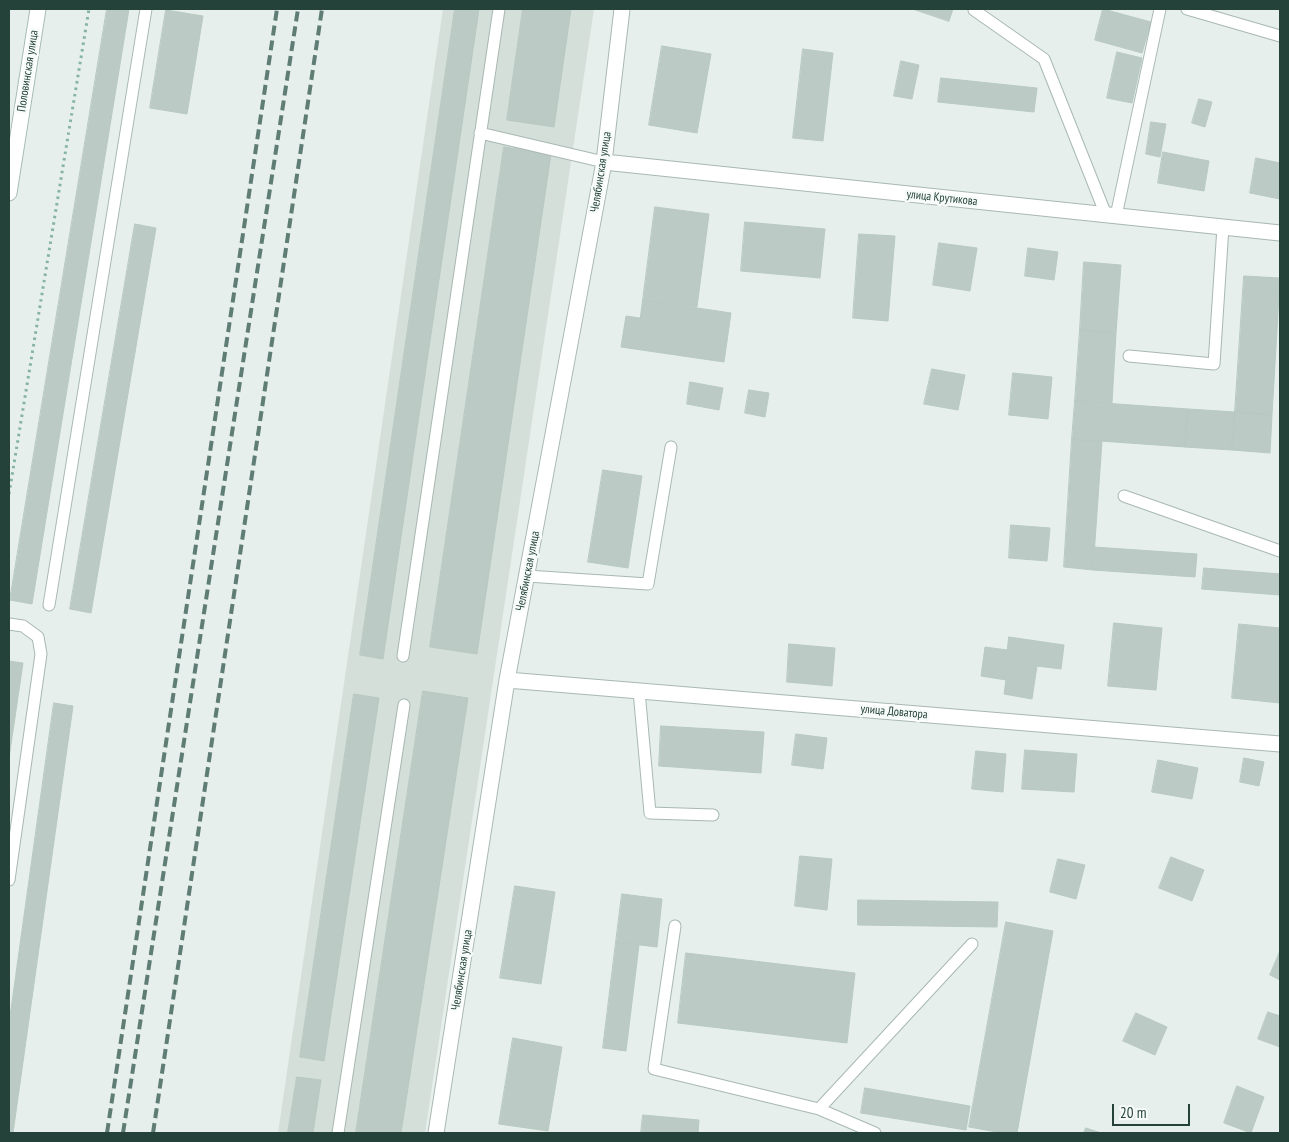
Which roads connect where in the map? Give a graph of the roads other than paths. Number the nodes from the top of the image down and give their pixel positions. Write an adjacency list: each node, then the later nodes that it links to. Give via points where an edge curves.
1 (38, 9): 11 (street, Половинская улица)
2 (146, 9): 20 (lane)
3 (499, 9): 9 (lane)
4 (622, 9): 10 (street, Челябинская улица)
5 (1160, 9): 12 (lane)
6 (1187, 9): 8 (lane)
7 (974, 10): 12 (lane, via 1044,59)
8 (1280, 36)
9 (480, 133): 10 (lane); 22 (lane)
10 (604, 162): 12 (street, улица Крутикова); 19 (street, Челябинская улица)
11 (9, 193)
12 (1111, 215): 13 (street, улица Крутикова)
13 (1223, 227): 14 (street, улица Крутикова); 15 (lane, via 1214,364)
14 (1280, 233)
15 (1129, 356)
16 (671, 447): 19 (lane, via 648,584)
17 (1124, 496): 18 (lane)
18 (1280, 551)
19 (527, 576): 23 (street, Челябинская улица)
20 (49, 605)
21 (9, 624): 28 (lane, via 23,626 38,637 41,654)
22 (402, 656)
23 (508, 680): 24 (street, улица Доватора); 33 (street, Челябинская улица)
24 (638, 691): 26 (street, улица Доватора); 27 (lane, via 650,813)
25 (404, 705): 32 (lane)
26 (1280, 744)
27 (713, 815)
28 (9, 880)
29 (675, 926): 31 (lane, via 654,1068)
30 (972, 944): 31 (lane)
31 (819, 1109): 34 (lane)
32 (338, 1133)
33 (436, 1133)
34 (875, 1133)

